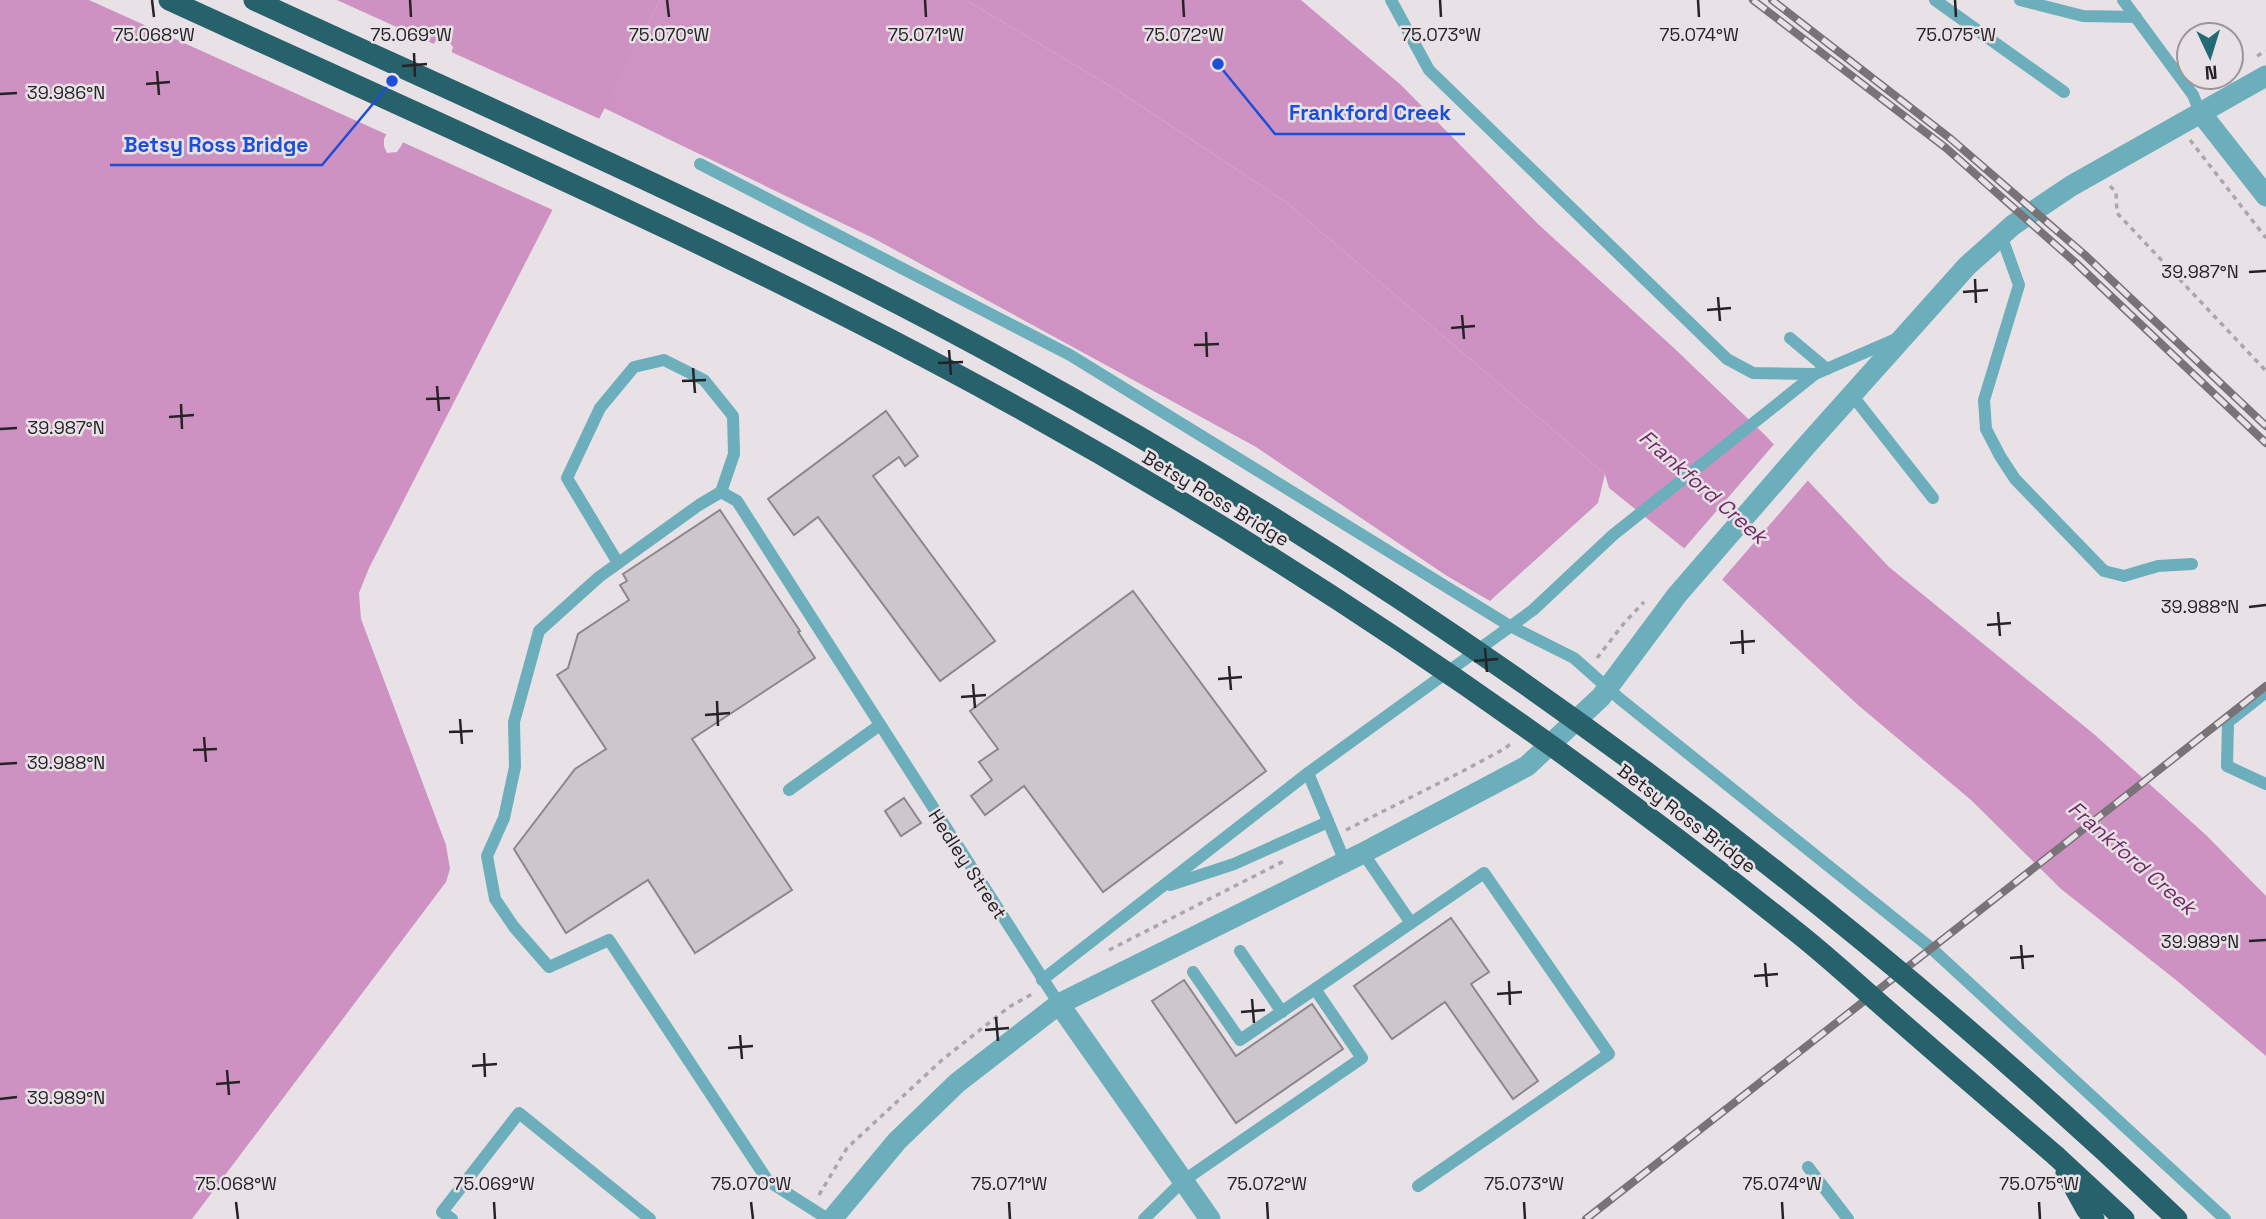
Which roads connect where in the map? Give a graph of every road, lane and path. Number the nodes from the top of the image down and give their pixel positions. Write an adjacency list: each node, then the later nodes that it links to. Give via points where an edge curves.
1 (169, 0): 43 (highway, Betsy Ross Bridge, bridge, via 811,299 1008,402 1198,513 1443,670 1625,799 1801,935)
2 (254, 0): 55 (highway, Betsy Ross Bridge, bridge, via 880,294 1084,405 1313,543 1462,640 1749,849 1932,998)
3 (1391, 0): 19 (lane, via 1429,70 1727,359 1753,373)
4 (1935, 0): 9 (lane)
5 (2020, 0): 7 (lane, via 2083,16)
6 (2123, 0): 7 (lane)
7 (2136, 17): 10 (lane, via 2193,95)
8 (2266, 76): 10 (street)
9 (2064, 92)
10 (2200, 112): 13 (street); 14 (street)
11 (2194, 146): 16 (path)
12 (700, 164): 26 (lane, via 1070,355)
13 (2097, 172): 15 (street); 20 (path, via 2116,192 2117,213)
14 (2266, 196)
15 (2001, 236): 17 (street, via 1967,266); 25 (lane, via 2019,285 1984,400 1986,429 2000,456 2015,479 2104,571 2124,576 2158,566)
16 (2266, 238)
17 (1906, 335): 19 (lane); 21 (street)
18 (1790, 338): 19 (lane)
19 (1821, 371): 26 (lane, via 1614,536)
20 (2266, 371)
21 (1852, 395): 23 (lane); 27 (street, via 1677,595)
22 (721, 492): 24 (lane); 24 (lane, via 734,454 733,416 704,380 664,360 634,367 600,408 567,478); 29 (lane, Hedley Street, via 737,501)
23 (1933, 498)
24 (618, 563): 49 (lane, via 539,631 514,722 515,767 504,818 487,856 495,899 549,967 609,940 768,1181)
25 (2192, 564)
26 (1510, 626): 27 (lane, via 1574,658); 30 (lane)
27 (1608, 689): 34 (street, via 1527,766); 56 (lane, via 1931,948)
28 (2266, 692): 31 (lane, via 2228,722 2227,766)
29 (880, 725): 32 (lane); 39 (lane, Hedley Street)
30 (1308, 773): 33 (lane); 35 (lane)
31 (2266, 784)
32 (789, 790)
33 (1328, 822): 34 (lane); 35 (lane, via 1234,864)
34 (1354, 858): 36 (lane); 41 (street)
35 (1160, 889): 39 (lane)
36 (1411, 923): 40 (lane); 46 (lane, via 1484,873 1609,1054)
37 (1240, 951): 42 (lane)
38 (1193, 972): 42 (lane, via 1240,1040)
39 (1042, 980): 41 (lane, Hedley Street)
40 (1315, 989): 42 (lane); 45 (lane, via 1362,1058)
41 (1059, 1004): 45 (street, Hedley Street); 49 (street, via 957,1083 897,1141)
42 (1282, 1012)
43 (2056, 1156): 53 (highway); 54 (highway, Betsy Ross Bridge)
44 (1808, 1167): 52 (lane)
45 (1183, 1181): 50 (lane); 51 (street, Hedley Street)
46 (1418, 1186)
47 (452, 1219): 48 (lane, via 442,1212 519,1113)
48 (650, 1219)
49 (830, 1219)
50 (1143, 1219)
51 (1210, 1219)
52 (1848, 1219)
53 (2094, 1219)
54 (2124, 1219)
55 (2178, 1219)
56 (2225, 1219)

